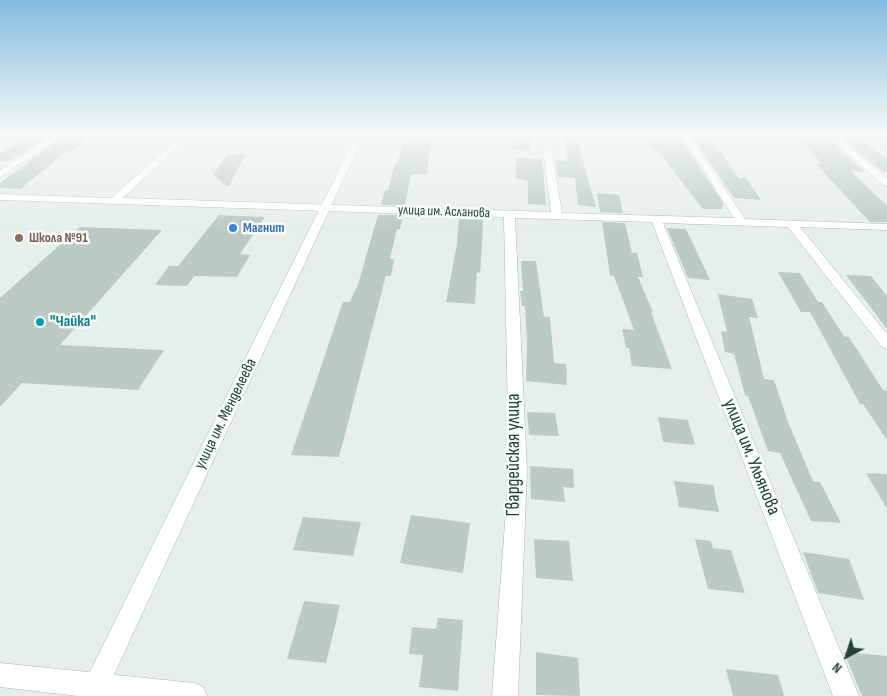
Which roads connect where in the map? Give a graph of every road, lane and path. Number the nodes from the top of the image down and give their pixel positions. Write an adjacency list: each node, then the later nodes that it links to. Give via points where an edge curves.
1 (13, 165): 7 (street)
2 (153, 165): 10 (street)
3 (346, 165): 11 (street, улица им. Менделеева)
4 (549, 165): 13 (street)
5 (705, 165): 15 (street)
6 (866, 165): 8 (street)
7 (0, 174)
8 (887, 184)
9 (0, 197): 10 (street, улица им. Асланова)
10 (112, 202): 11 (street, улица им. Асланова)
11 (326, 208): 12 (street, улица им. Асланова); 20 (street, улица им. Менделеева)
12 (509, 214): 13 (street, улица им. Асланова); 22 (street, Гвардейская улица, via 518,470)
13 (557, 215): 14 (street, улица им. Асланова)
14 (656, 218): 15 (street, улица им. Асланова); 23 (street, улица им. Ульянова)
15 (741, 221): 16 (street, улица им. Асланова)
16 (791, 223): 17 (street, улица им. Асланова); 18 (street)
17 (887, 226)
18 (887, 344)
19 (0, 675): 20 (street)
20 (93, 690): 21 (street)
21 (194, 696)
22 (505, 696)
23 (846, 696)

